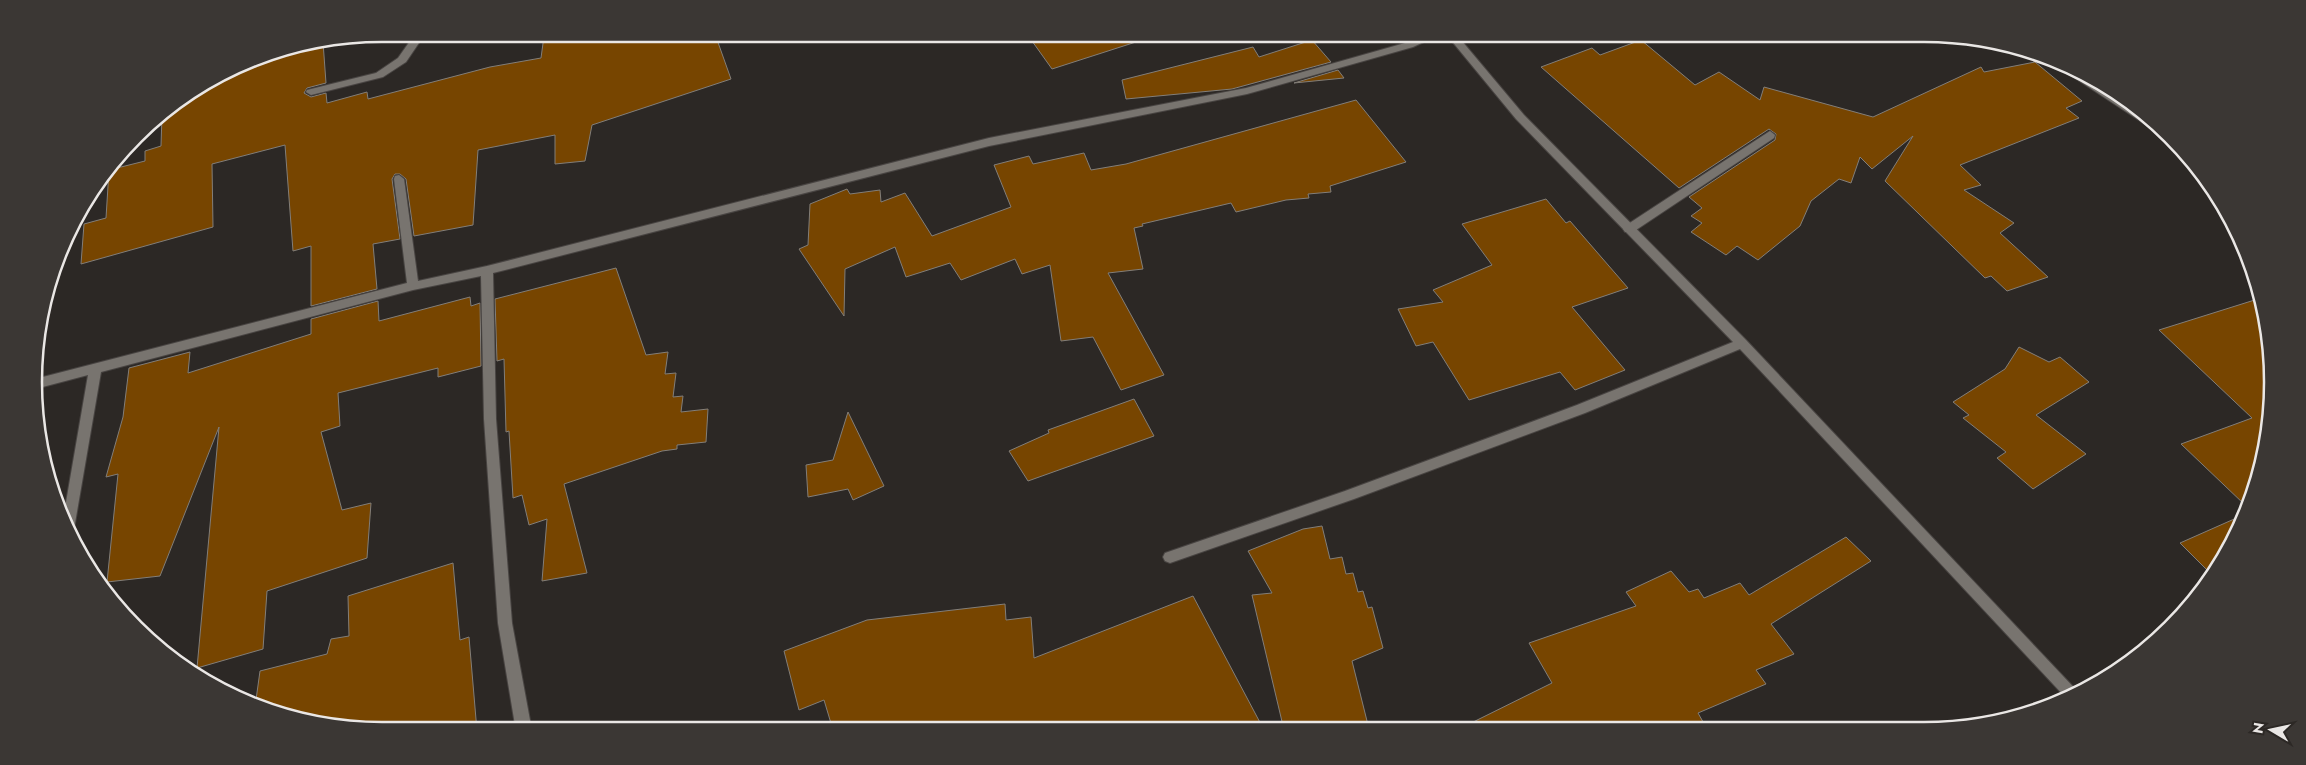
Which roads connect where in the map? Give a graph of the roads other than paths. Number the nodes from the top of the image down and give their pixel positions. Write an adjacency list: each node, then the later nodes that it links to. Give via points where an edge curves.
1 (414, 42): 4 (street, via 402,60 379,74)
2 (1416, 42): 8 (street, via 1247,91 990,142)
3 (1458, 42): 7 (street, via 1520,117)
4 (311, 92)
5 (1770, 135): 7 (street)
6 (399, 179): 9 (street)
7 (1629, 229): 10 (street)
8 (488, 270): 9 (street); 16 (street, via 490,419 505,623)
9 (413, 286): 11 (street)
10 (1742, 343): 14 (street, via 1581,409); 15 (street)
11 (95, 369): 12 (street); 13 (street)
12 (42, 382)
13 (70, 518)
14 (1170, 557)
15 (2068, 690)
16 (522, 722)

